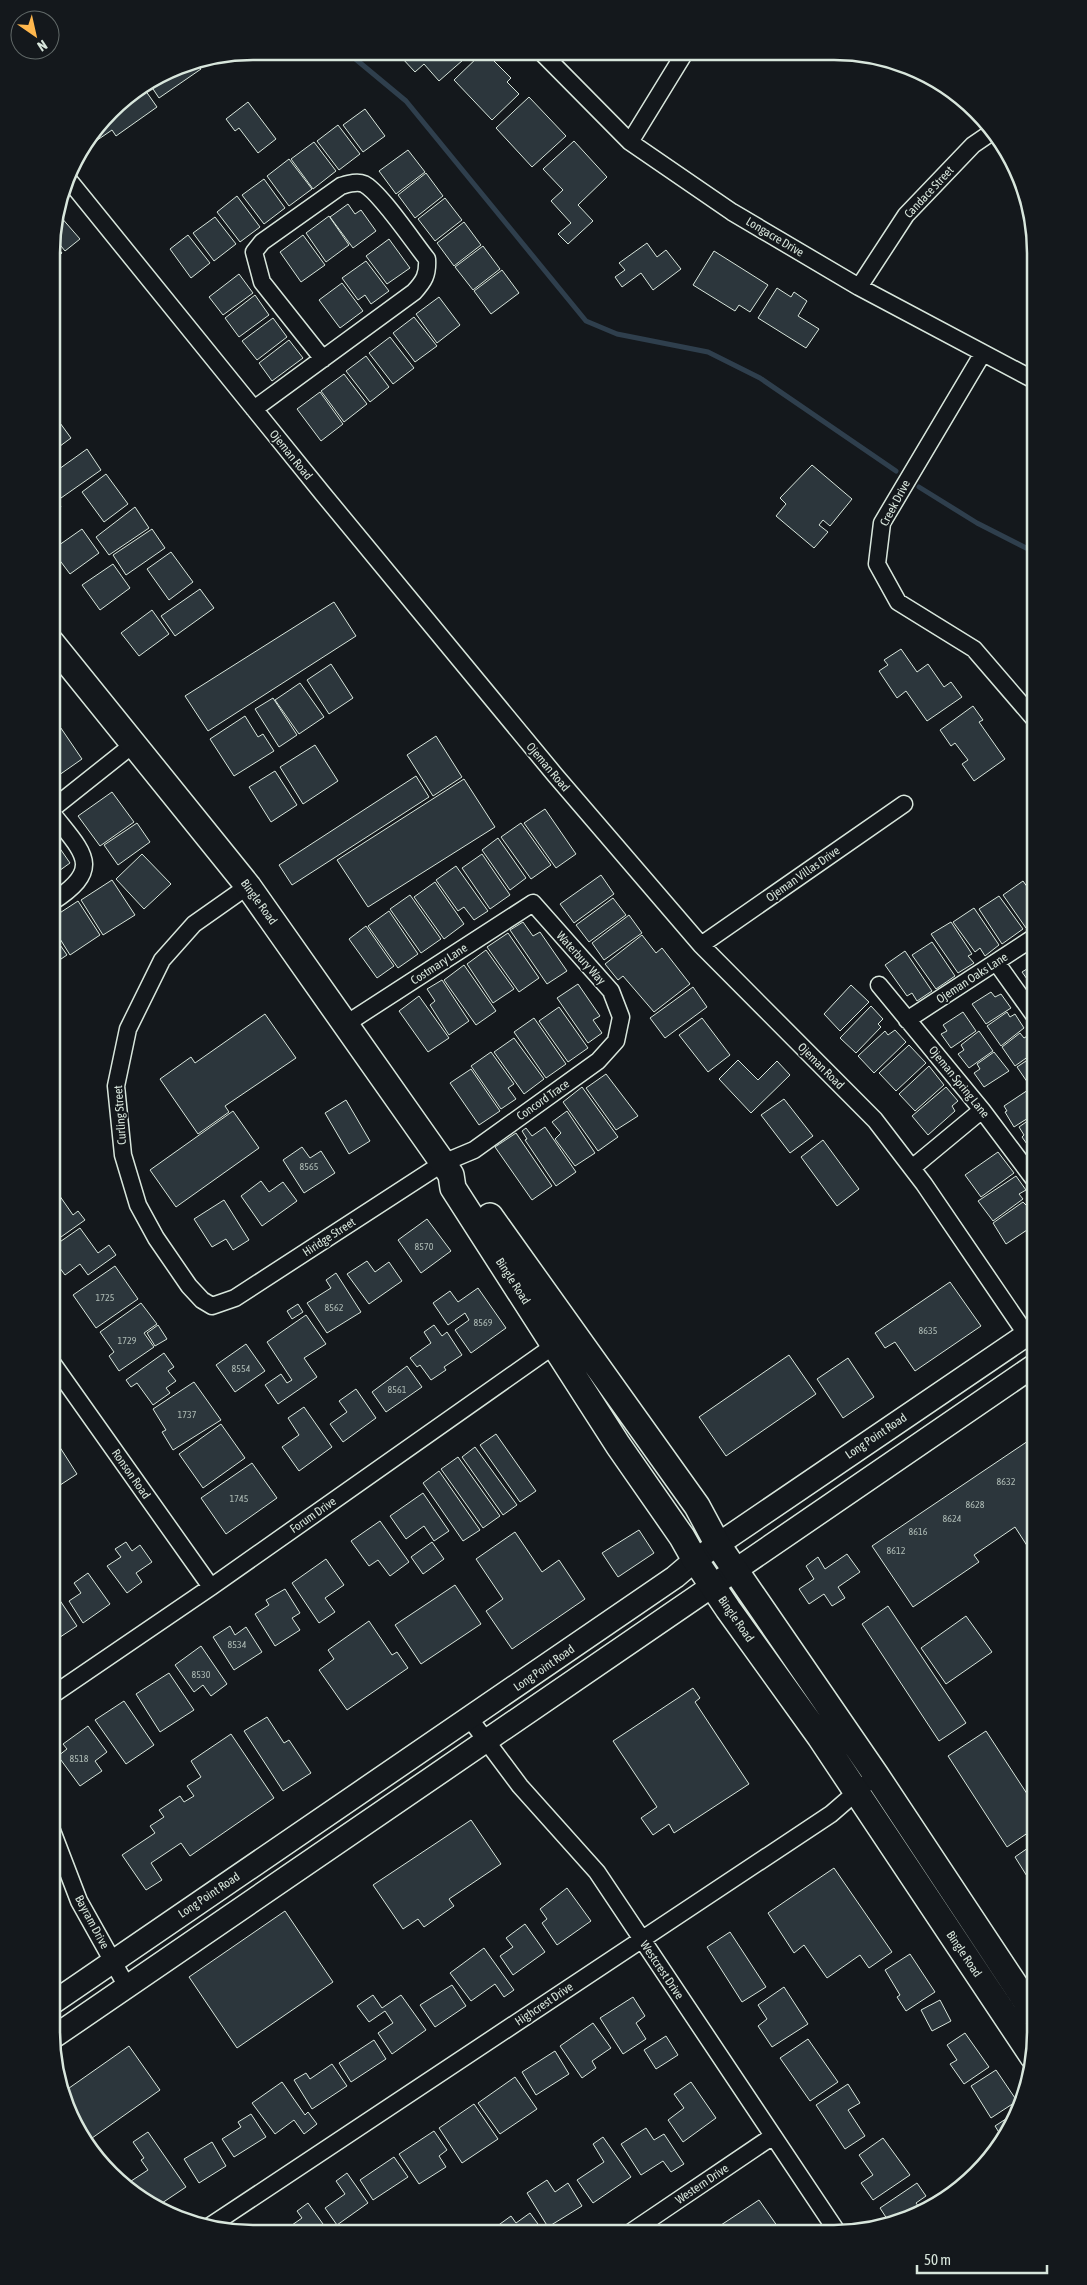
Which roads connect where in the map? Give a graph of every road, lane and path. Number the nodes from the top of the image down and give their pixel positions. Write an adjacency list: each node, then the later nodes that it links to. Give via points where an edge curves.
1 (549, 60): 4 (street, Longacre Drive)
2 (680, 60): 4 (street)
3 (987, 136): 6 (street, Candace Street, via 973,145 906,215)
4 (630, 142): 6 (street, Longacre Drive, via 732,212)
5 (73, 185): 10 (street, Ojeman Road)
6 (859, 287): 7 (street, Longacre Drive)
7 (983, 353): 9 (street, Longacre Drive); 12 (street, Creek Drive, via 882,523 877,564 898,602 974,649)
8 (323, 358): 8 (street, via 414,292 428,271 427,259 375,192 354,182 341,186 262,242 254,252 262,282); 10 (street)
9 (1027, 376)
10 (254, 409): 21 (street, Ojeman Road, via 498,707)
11 (60, 653): 13 (main road, Bingle Road)
12 (1027, 711)
13 (135, 743): 14 (street); 17 (main road, Bingle Road)
14 (60, 804)
15 (904, 804): 21 (street, Ojeman Villas Drive)
16 (60, 822): 18 (street, via 80,852 84,869 77,883)
17 (248, 886): 27 (main road, Bingle Road); 32 (street, Curling Street, via 194,924 162,960 128,1028 116,1086 123,1155 138,1205 189,1286)
18 (60, 896)
19 (533, 903): 25 (street, Waterbury Way, via 611,991); 27 (street, Costmary Lane)
20 (1027, 942): 22 (street, Ojeman Oaks Lane)
21 (701, 945): 29 (street, Ojeman Road, via 875,1120)
22 (996, 962): 24 (street); 26 (street, Ojeman Oaks Lane)
23 (879, 985): 26 (street, Ojeman Spring Lane)
24 (1027, 1005)
25 (620, 1017): 30 (street, Concord Trace, via 616,1041 598,1062)
26 (907, 1020): 28 (street, Ojeman Spring Lane)
27 (346, 1024): 30 (main road, Bingle Road)
28 (982, 1110): 29 (street); 31 (street, Ojeman Spring Lane)
29 (912, 1168): 33 (street, Ojeman Road)
30 (447, 1169): 32 (street, Hiridge Street, via 235,1298); 34 (main road, Bingle Road, via 453,1188)
31 (1027, 1170)
32 (212, 1306)
33 (1027, 1329)
34 (564, 1338): 40 (main road, Bingle Road, via 697,1506); 41 (main road, Bingle Road, via 618,1444); 43 (street, Forum Drive)
35 (1027, 1341): 38 (main road, Long Point Road)
36 (1027, 1371): 39 (main road)
37 (60, 1374): 43 (street, Ronson Road)
38 (882, 1433): 39 (main road); 40 (main road, Long Point Road)
39 (899, 1458): 42 (main road)
40 (718, 1545): 41 (main road, Long Point Road); 42 (main road, Bingle Road)
41 (695, 1560): 44 (main road, Bingle Road); 46 (main road, Long Point Road)
42 (736, 1570): 44 (main road); 48 (main road, Bingle Road)
43 (211, 1587): 45 (street, Forum Drive)
44 (713, 1587): 47 (main road); 50 (main road, Bingle Road)
45 (60, 1690)
46 (470, 1719): 47 (street, Westcrest Drive); 49 (main road, Long Point Road)
47 (487, 1741): 52 (main road); 55 (street, Westcrest Drive, via 520,1786 597,1872)
48 (876, 1775): 50 (street, Highcrest Drive); 57 (main road, Bingle Road)
49 (378, 1779): 51 (main road, Long Point Road); 52 (main road, via 358,1805 332,1830)
50 (857, 1792): 55 (street, Highcrest Drive, via 831,1814); 59 (main road, Bingle Road)
51 (311, 1825): 54 (main road, via 302,1847 253,1882); 56 (main road, Long Point Road)
52 (327, 1850): 54 (main road)
53 (60, 1851): 56 (street, Bayram Drive, via 80,1901)
54 (206, 1931): 58 (main road)
55 (641, 1939): 64 (street, Westcrest Drive); 65 (street, Highcrest Drive)
56 (113, 1961): 58 (street, Bayram Drive); 60 (main road, Long Point Road)
57 (1008, 1972): 59 (main road); 61 (main road, Bingle Road)
58 (126, 1985): 62 (main road)
59 (986, 1987): 63 (main road, Bingle Road)
60 (60, 1998)
61 (1027, 2002)
62 (60, 2032)
63 (1026, 2048)
64 (774, 2136): 66 (street, Western Drive); 67 (street, Westcrest Drive)
65 (217, 2221)
66 (641, 2225)
67 (833, 2225)

